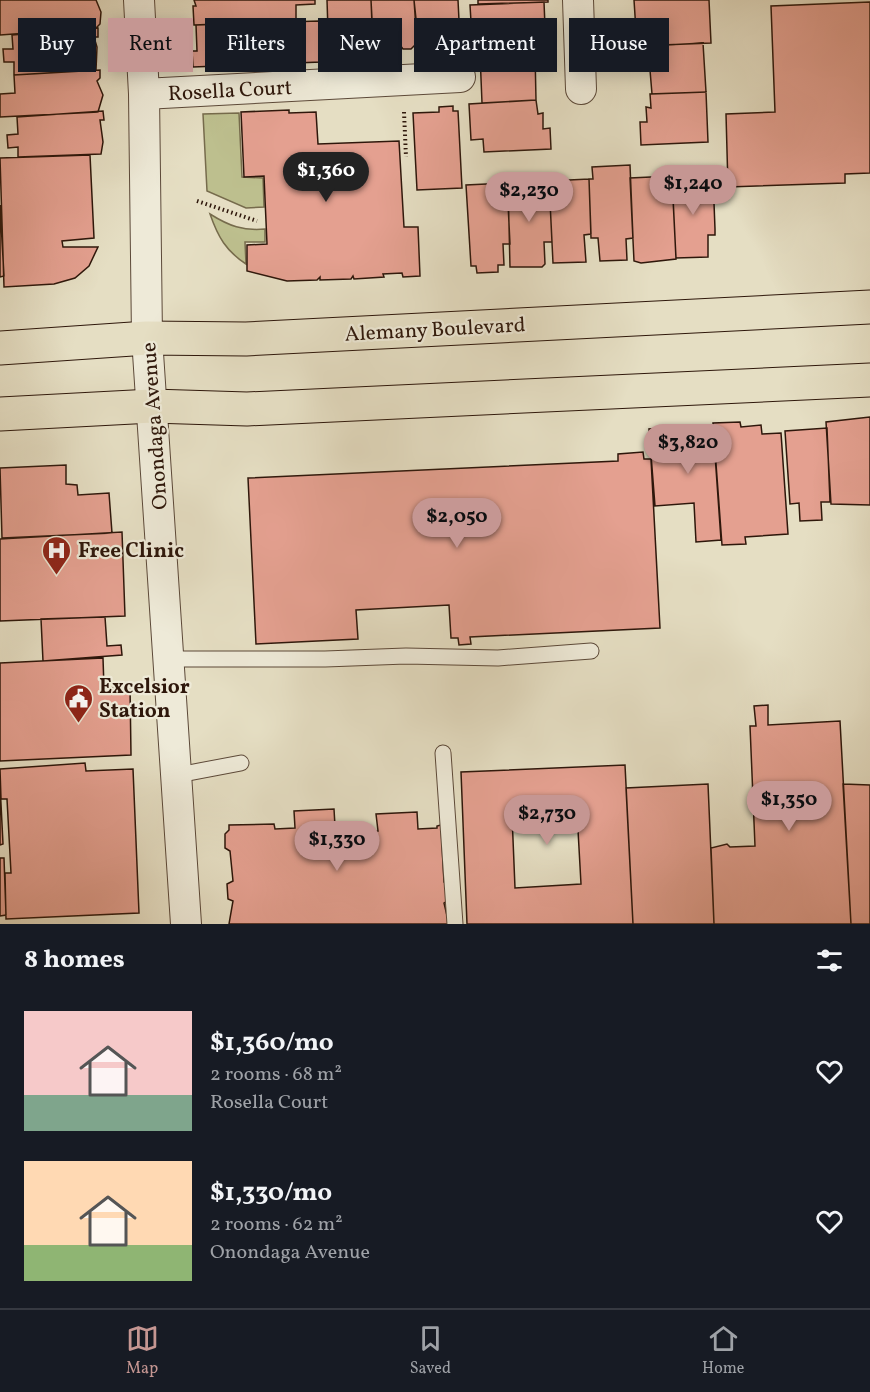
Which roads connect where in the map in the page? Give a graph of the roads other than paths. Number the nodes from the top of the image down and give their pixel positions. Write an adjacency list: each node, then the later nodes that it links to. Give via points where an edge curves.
1 (140, 0): 5 (street, Onondaga Avenue)
2 (578, 0): 4 (street)
3 (460, 77): 5 (street, Rosella Court)
4 (580, 89)
5 (144, 94): 7 (street, Onondaga Avenue)
6 (870, 307): 7 (main road, Alemany Boulevard, via 246,339)
7 (147, 338): 8 (main road, Alemany Boulevard); 10 (street, Onondaga Avenue)
8 (0, 348)
9 (870, 380): 10 (main road, via 247,409)
10 (152, 406): 11 (main road); 13 (street, Onondaga Avenue)
11 (0, 414)
12 (591, 651): 13 (lane, via 498,658)
13 (170, 659): 16 (street, Onondaga Avenue)
14 (443, 753): 18 (lane)
15 (241, 764): 16 (lane)
16 (178, 775): 17 (street, Onondaga Avenue)
17 (186, 924)
18 (455, 924)

